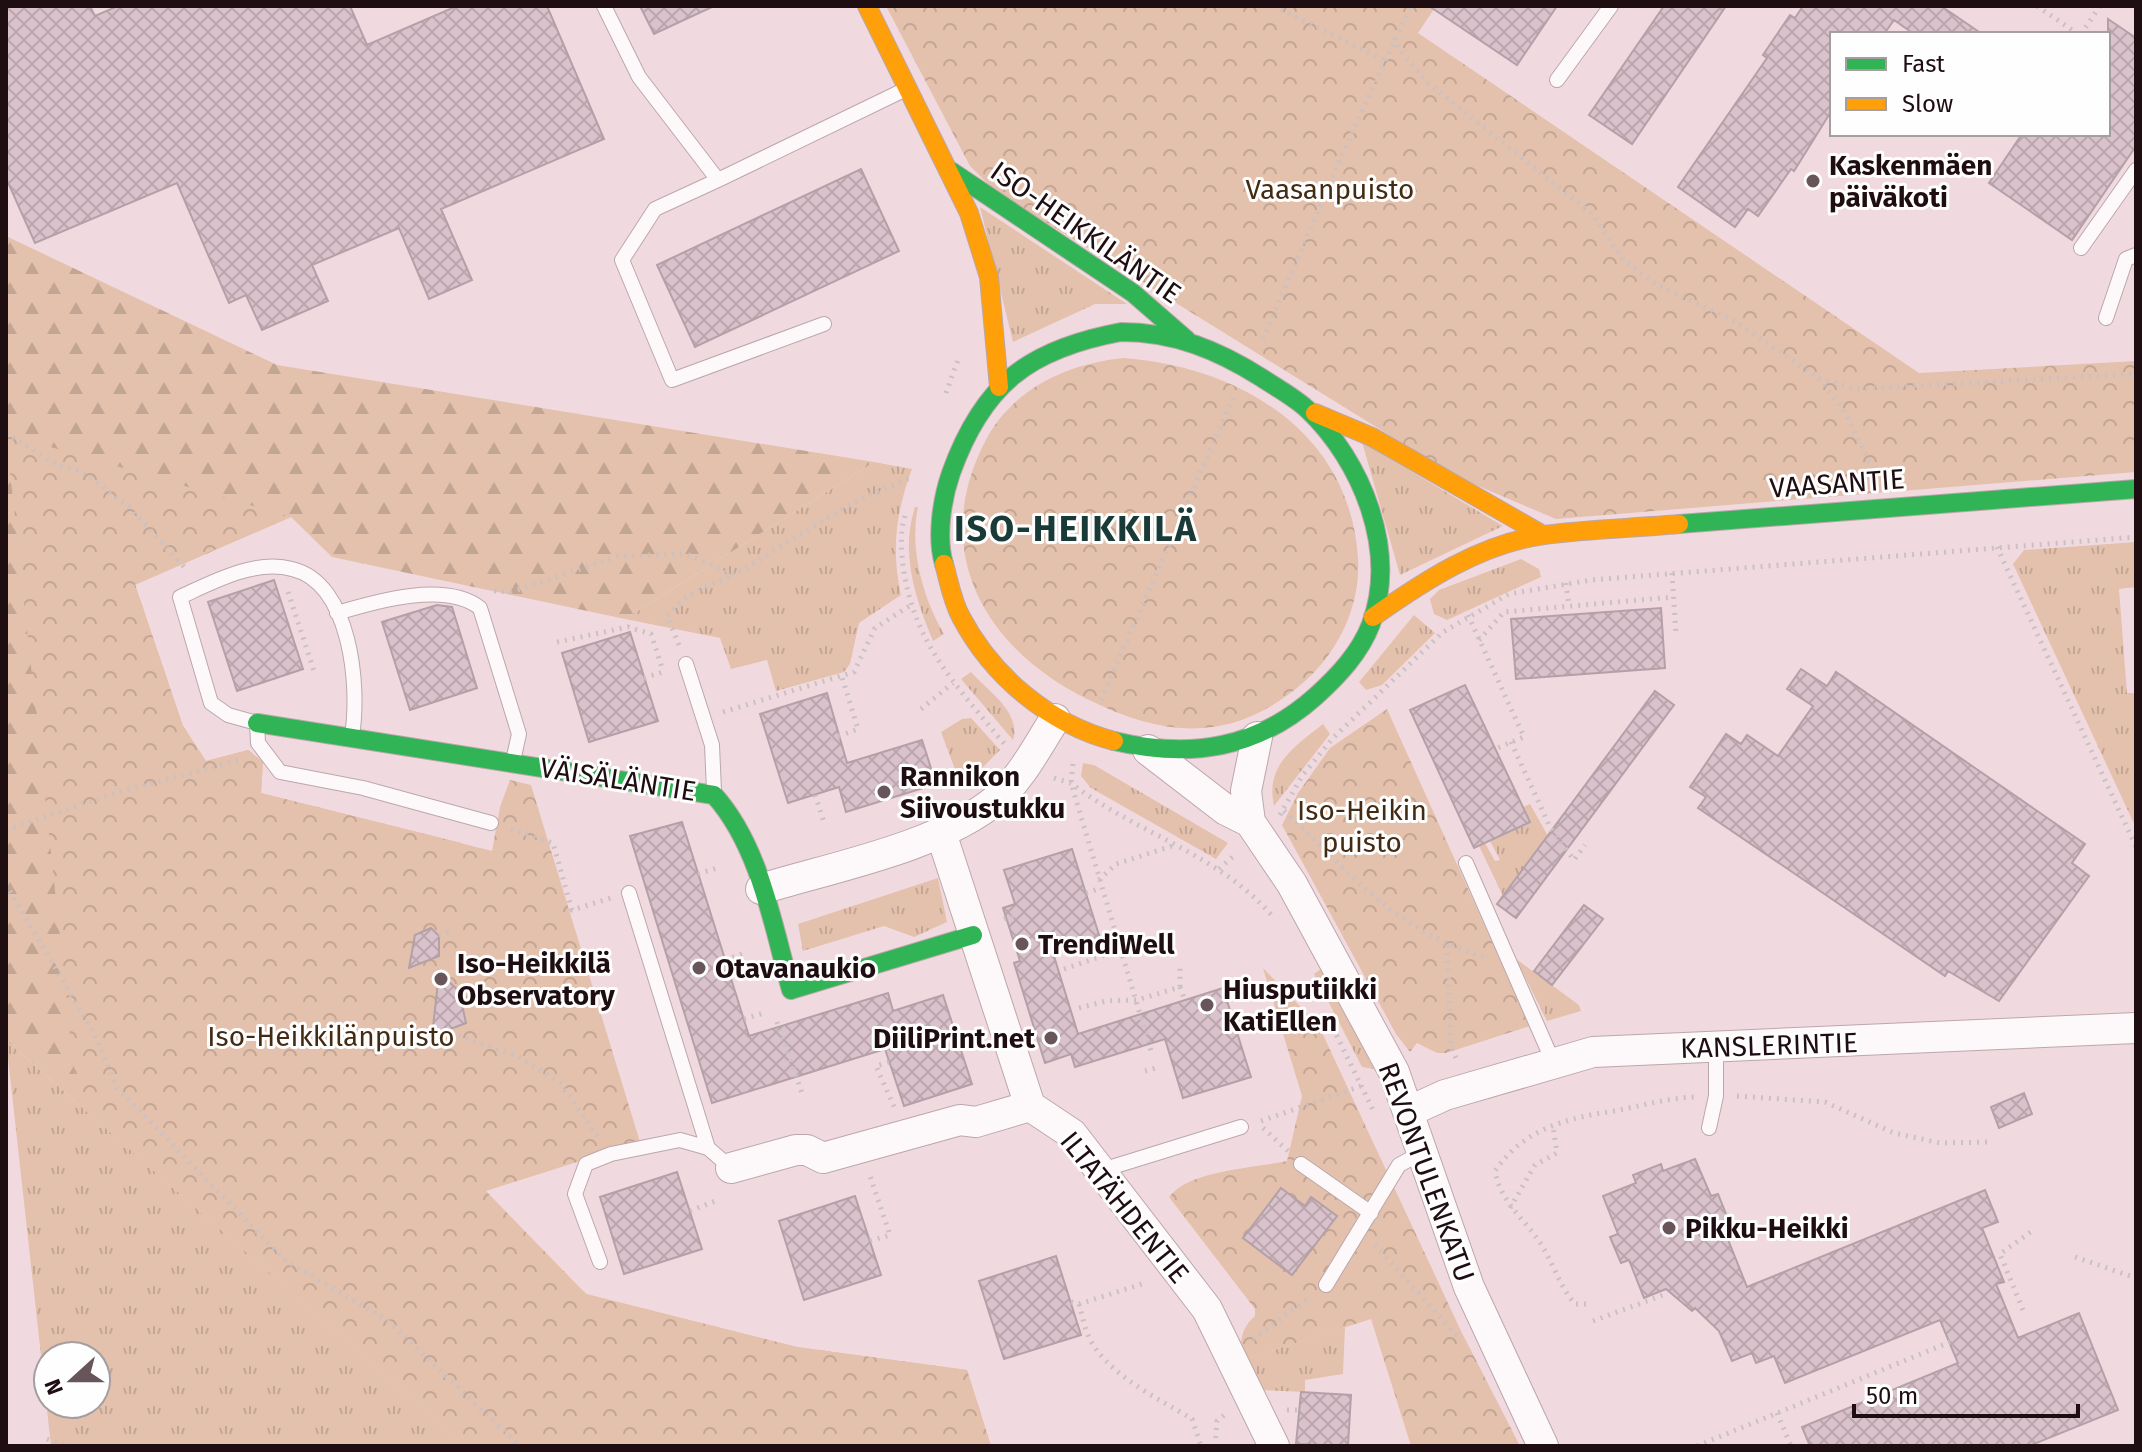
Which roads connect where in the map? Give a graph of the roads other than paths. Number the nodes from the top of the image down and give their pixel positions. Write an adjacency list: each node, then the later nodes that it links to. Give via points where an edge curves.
1 (604, 6): 8 (lane, via 639,77)
2 (867, 6): 5 (street, ISO-HEIKKILÄNTIE)
3 (1611, 6): 4 (lane)
4 (1557, 80)
5 (906, 89): 7 (street, ISO-HEIKKILÄNTIE); 8 (lane)
6 (2136, 170): 9 (lane)
7 (951, 171): 13 (street, ISO-HEIKKILÄNTIE, via 1133,293); 14 (street, ISO-HEIKKILÄNTIE, via 989,277)
8 (718, 180): 12 (lane, via 655,209 622,260 672,380)
9 (2081, 248)
10 (2136, 255): 11 (lane, via 2126,259)
11 (2106, 318)
12 (824, 324)
13 (1188, 341): 14 (street, via 1156,332 1106,334 1037,356); 15 (street, via 1246,367)
14 (999, 387): 21 (street, via 968,428 947,475 939,507 941,561 953,601 974,641 1021,695)
15 (1308, 410): 17 (street, via 1372,437); 19 (street, via 1350,464 1372,514 1378,569)
16 (2136, 489): 17 (street, VAASANTIE)
17 (1543, 535): 19 (street, VAASANTIE, via 1500,543 1443,568)
18 (337, 613): 22 (lane, via 320,584 293,569 252,569 180,597 211,703 228,715); 24 (lane, via 354,660); 26 (lane, via 369,603 448,593 480,608 519,734)
19 (1373, 617): 23 (street, via 1345,669 1297,713)
20 (686, 664): 27 (lane, via 712,745)
21 (1055, 719): 25 (street, via 1107,742); 30 (street, via 999,797)
22 (257, 723): 24 (street, VÄISÄLÄNTIE); 28 (lane, via 264,753 280,772)
23 (1257, 737): 25 (street, via 1214,750); 29 (street, REVONTULENKATU, via 1246,791)
24 (351, 739): 26 (street, VÄISÄLÄNTIE)
25 (1148, 750): 29 (street, REVONTULENKATU)
26 (513, 761): 27 (street, VÄISÄLÄNTIE)
27 (714, 795): 32 (street, VÄISÄLÄNTIE, via 730,813)
28 (491, 823)
29 (1255, 828): 39 (street, REVONTULENKATU, via 1292,884)
30 (941, 833): 32 (street); 34 (street)
31 (1466, 863): 37 (lane)
32 (761, 889): 34 (street, via 791,990)
33 (629, 893): 42 (lane)
34 (973, 935): 38 (street)
35 (2135, 1032): 36 (street, KANSLERINTIE)
36 (1716, 1047): 37 (street, KANSLERINTIE, via 1593,1052); 41 (lane, via 1716,1096)
37 (1554, 1064): 39 (street, KANSLERINTIE, via 1445,1095)
38 (1030, 1106): 45 (street, via 823,1158 796,1150); 46 (street, ILTATÄHDENTIE, via 1072,1134)
39 (1410, 1111): 43 (street, REVONTULENKATU)
40 (1241, 1127): 46 (lane)
41 (1709, 1128)
42 (708, 1148): 45 (lane); 48 (lane, via 680,1140 586,1164 575,1194)
43 (1423, 1152): 47 (lane, via 1399,1165); 51 (street, REVONTULENKATU, via 1469,1287)
44 (1301, 1164): 47 (lane)
45 (731, 1168)
46 (1099, 1171): 50 (street, ILTATÄHDENTIE, via 1207,1309)
47 (1371, 1213): 49 (lane)
48 (600, 1262)
49 (1326, 1285)
50 (1274, 1446)
51 (1543, 1446)

